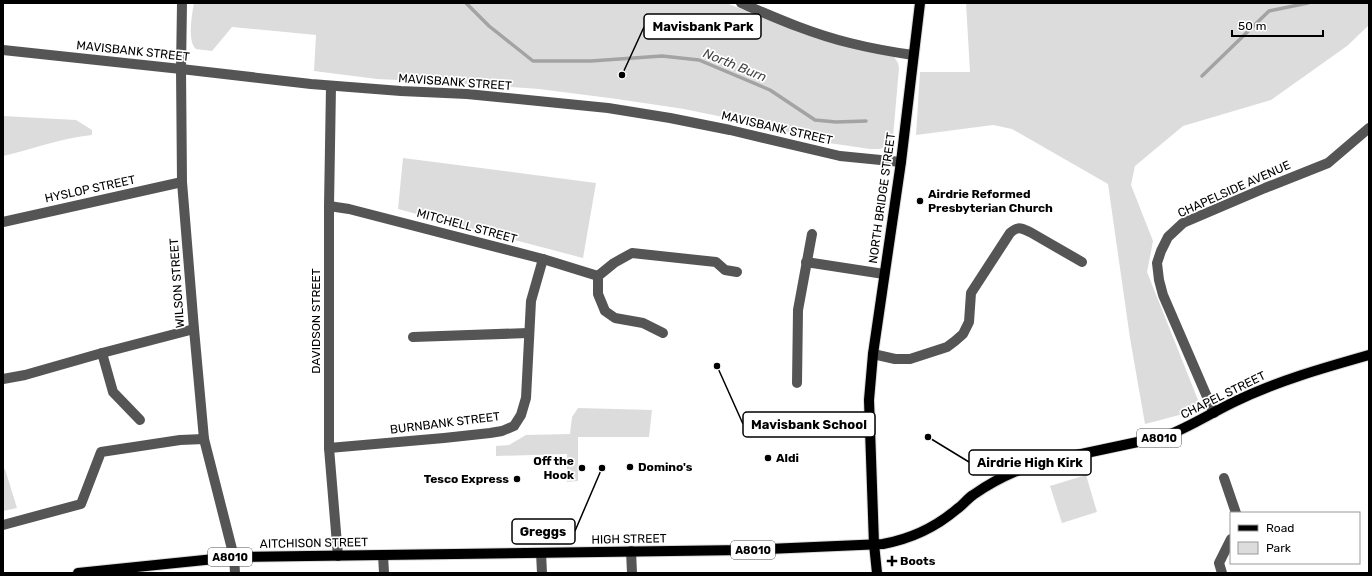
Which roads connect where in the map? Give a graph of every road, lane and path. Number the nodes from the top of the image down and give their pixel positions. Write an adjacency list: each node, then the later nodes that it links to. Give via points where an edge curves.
1 (182, 3): 7 (street, WILSON STREET)
2 (741, 3): 4 (street)
3 (920, 3): 6 (main road, NORTH BRIDGE STREET)
4 (752, 5): 6 (street, via 797,26 843,41)
5 (3, 50): 7 (street, MAVISBANK STREET)
6 (913, 55): 10 (main road, NORTH BRIDGE STREET)
7 (181, 68): 8 (street, MAVISBANK STREET); 11 (street, WILSON STREET)
8 (332, 86): 10 (street, MAVISBANK STREET, via 467,94 608,108 730,130 840,156); 12 (street, DAVIDSON STREET)
9 (1369, 128): 30 (street, CHAPELSIDE AVENUE, via 1328,163 1183,223 1168,237 1157,263 1159,280 1163,295)
10 (901, 162): 19 (main road, NORTH BRIDGE STREET)
11 (182, 182): 13 (street, HYSLOP STREET); 21 (street, WILSON STREET)
12 (329, 206): 15 (street, MITCHELL STREET); 33 (street, DAVIDSON STREET)
13 (3, 222)
14 (812, 234): 16 (street)
15 (543, 259): 20 (street, MITCHELL STREET); 22 (street, BURNBANK STREET, via 531,301)
16 (806, 262): 19 (street, NORTH BRIDGE STREET); 29 (street, via 798,310)
17 (1082, 262): 26 (street, via 1022,228 1015,229 971,293 969,322 963,334 947,347 910,359 895,359)
18 (737, 272): 20 (street, via 725,270 716,262 632,253)
19 (884, 274): 26 (main road, NORTH BRIDGE STREET)
20 (598, 276): 23 (street, via 598,294 605,310 615,318 643,323)
21 (194, 329): 25 (street); 32 (street, WILSON STREET)
22 (528, 333): 24 (street); 33 (street, BURNBANK STREET, via 526,398 521,415 514,426 490,433)
23 (663, 333)
24 (412, 336)
25 (102, 353): 28 (street); 31 (street, via 113,392)
26 (873, 354): 38 (main road, NORTH BRIDGE STREET, via 869,400)
27 (1369, 355): 30 (main road, CHAPEL STREET / A8010, via 1270,386)
28 (3, 379)
29 (797, 383)
30 (1214, 413): 38 (main road, CHAPEL STREET / A8010, via 1166,436 1026,467 971,496 957,510 936,524 896,542)
31 (140, 420)
32 (204, 439): 36 (street, via 180,440 101,452 81,504); 43 (street, WILSON STREET)
33 (329, 448): 42 (street, DAVIDSON STREET)
34 (1224, 478): 35 (street)
35 (1236, 512)
36 (3, 525)
37 (1230, 541): 51 (street, via 1219,563)
38 (874, 544): 39 (main road, HIGH STREET / A8010, via 766,550); 50 (main road, NORTH BRIDGE STREET)
39 (631, 551): 40 (main road, HIGH STREET / A8010); 49 (street)
40 (541, 553): 41 (main road, HIGH STREET / A8010); 48 (street)
41 (383, 555): 42 (main road, AITCHISON STREET / A8010); 47 (street)
42 (338, 556): 43 (main road, AITCHISON STREET / A8010)
43 (234, 557): 44 (main road, AITCHISON STREET / A8010); 46 (street, WILSON STREET)
44 (156, 569): 45 (main road, AITCHISON STREET / A8010)
45 (78, 573)
46 (235, 573)
47 (384, 573)
48 (542, 573)
49 (632, 573)
50 (877, 573)
51 (1222, 573)

